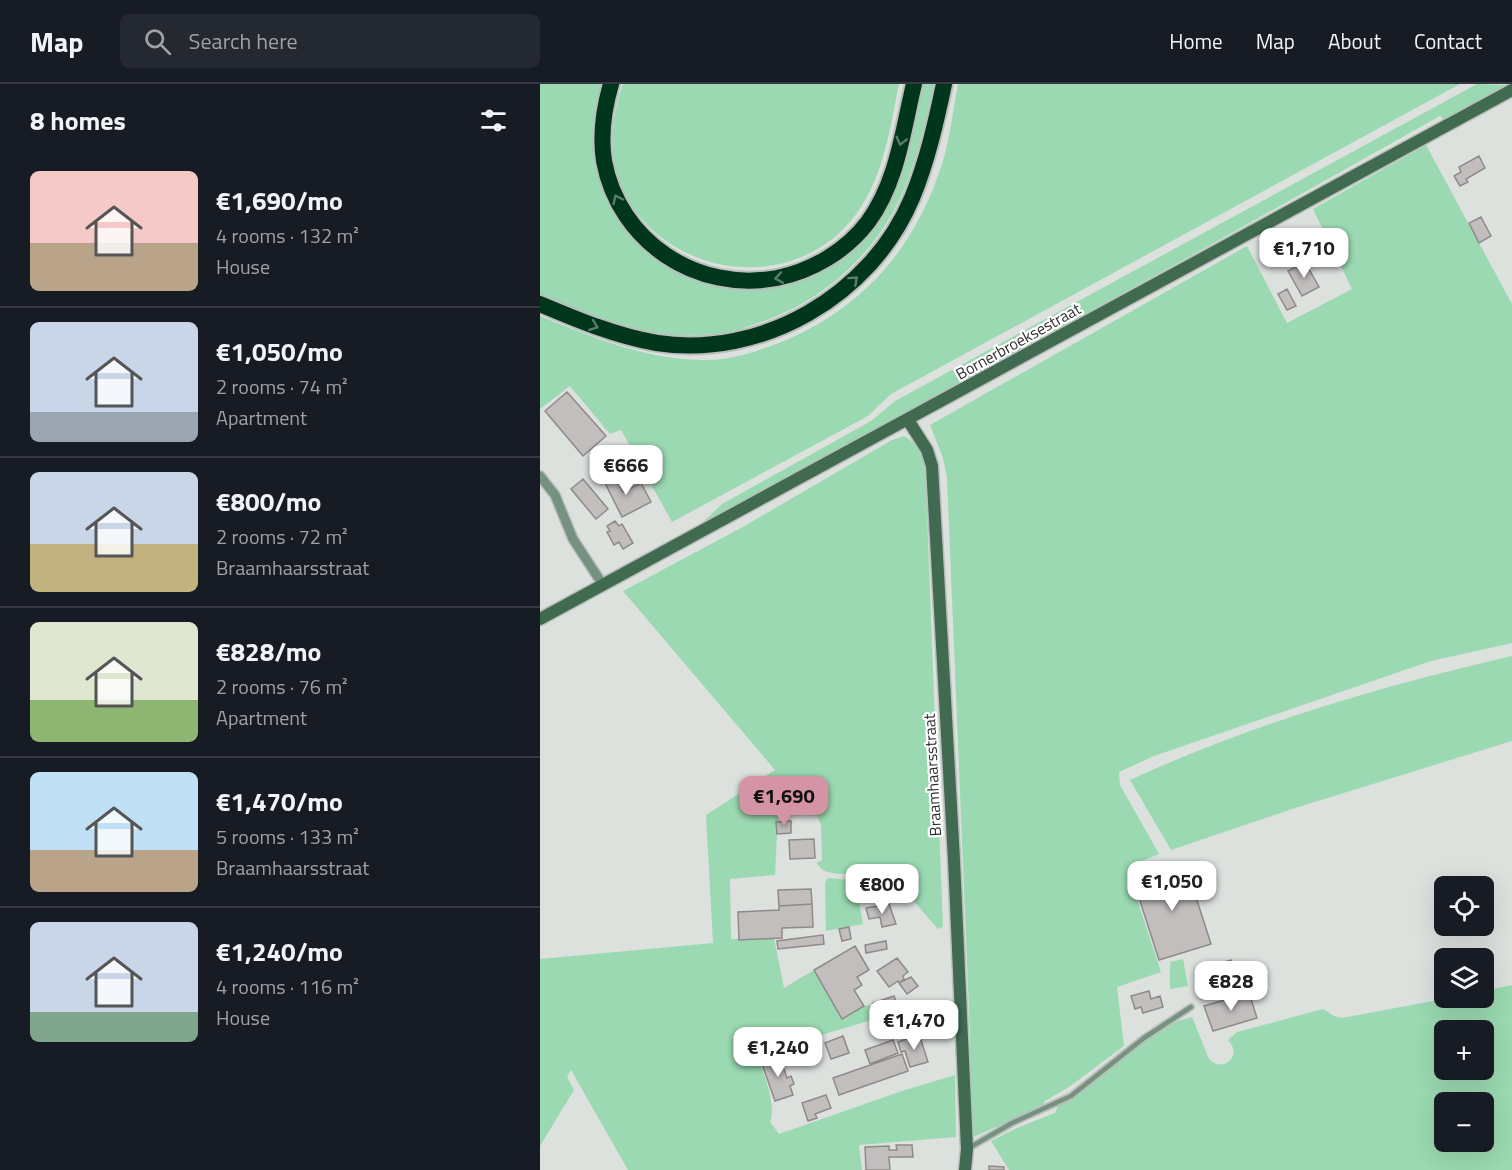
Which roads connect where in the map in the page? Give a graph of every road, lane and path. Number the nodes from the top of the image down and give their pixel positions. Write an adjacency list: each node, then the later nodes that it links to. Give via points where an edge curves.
1 (611, 84): 2 (highway, one-way to 1, via 890,180 854,238 821,262 792,275 751,281 714,278 682,266 638,232 618,201 604,160 603,130)
2 (914, 84)
3 (944, 84): 5 (highway, one-way to 3, via 619,334 686,345 745,339 806,315 836,296 865,270 889,239 911,200)
4 (1512, 90): 6 (main road, Bornerbroeksestraat)
5 (540, 304)
6 (908, 420): 8 (main road, Bornerbroeksestraat); 11 (main road, Braamhaarsstraat, via 932,466)
7 (540, 476): 8 (street, via 555,495 570,533)
8 (603, 585): 9 (main road, Bornerbroeksestraat)
9 (540, 619)
10 (1191, 1007): 11 (lane, via 1144,1038 1071,1096)
11 (966, 1149): 12 (main road, Braamhaarsstraat)
12 (965, 1170)

